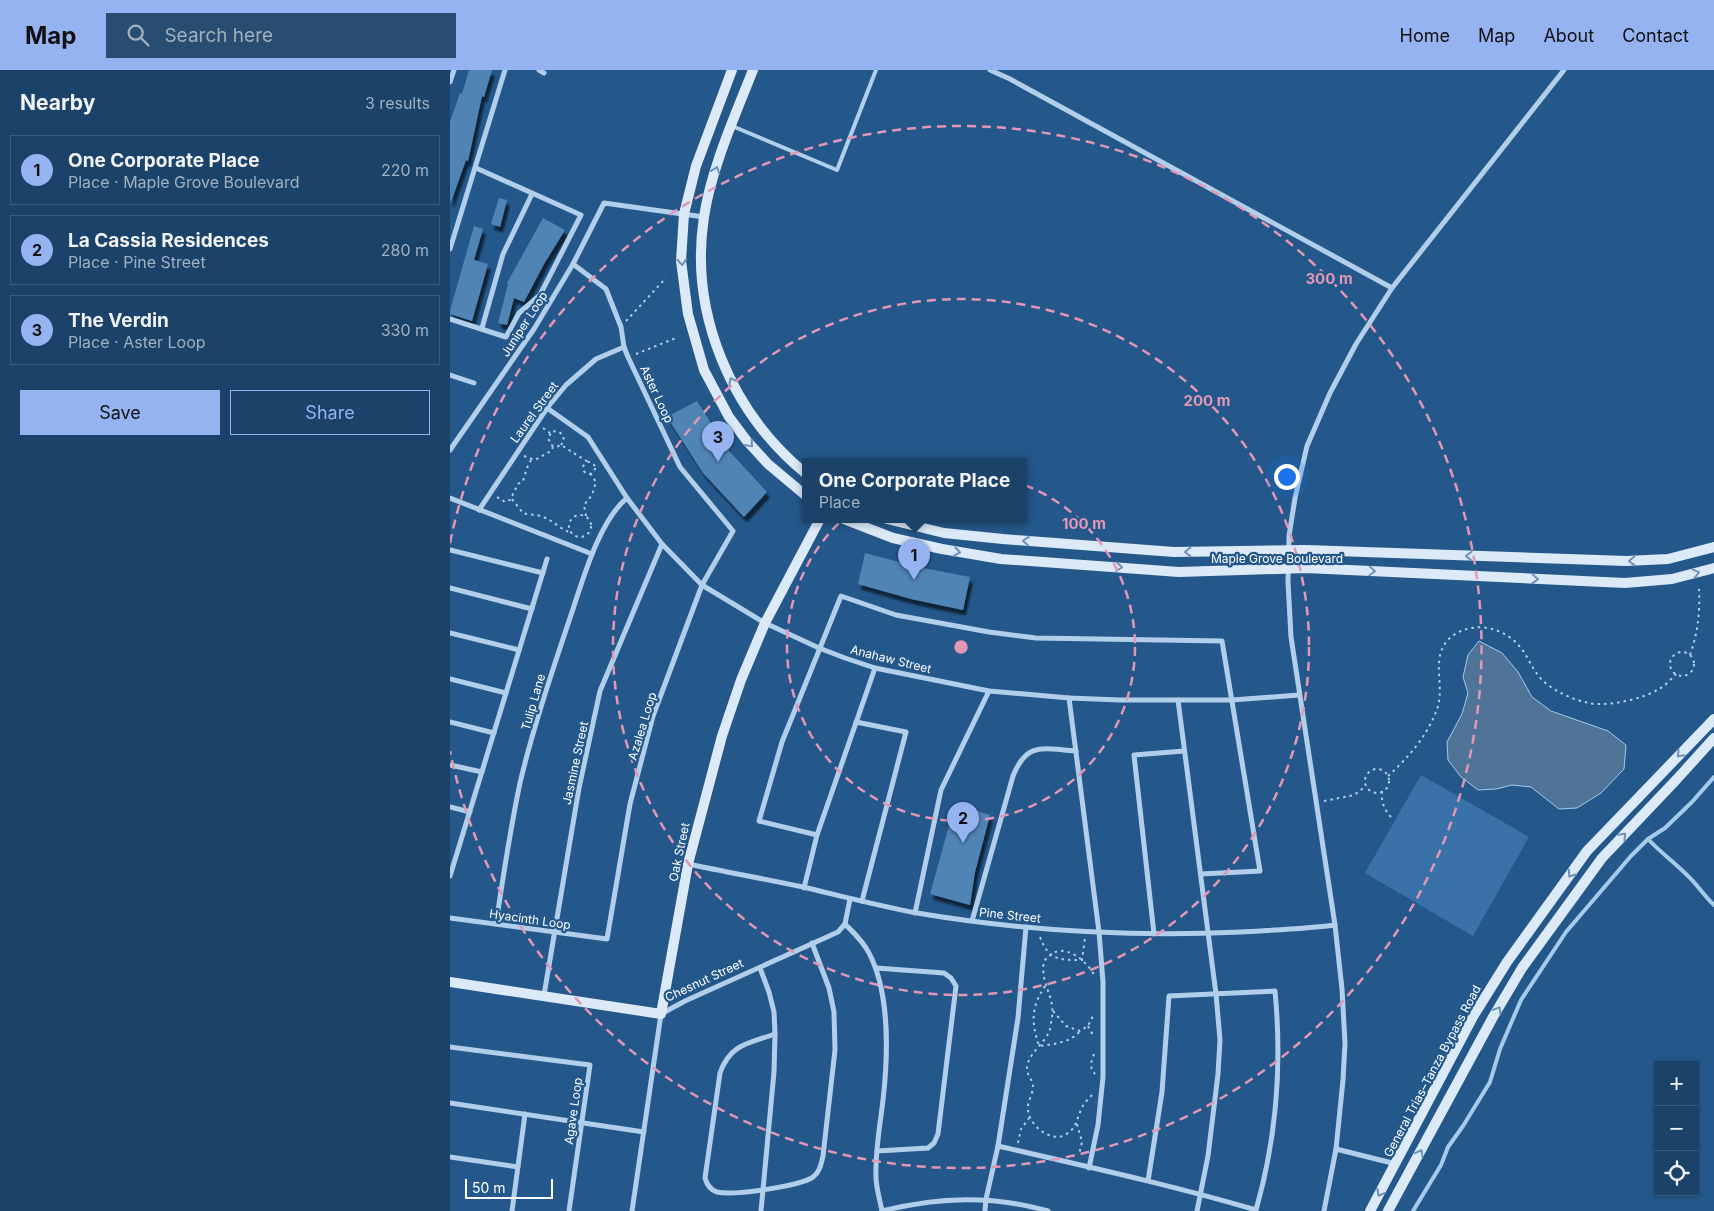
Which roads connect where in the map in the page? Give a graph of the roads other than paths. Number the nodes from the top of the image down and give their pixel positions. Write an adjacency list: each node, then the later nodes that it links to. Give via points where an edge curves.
1 (454, 70): 8 (street)
2 (505, 70): 10 (street)
3 (732, 70): 12 (street, via 696,166)
4 (753, 70): 9 (street)
5 (876, 70): 9 (lane, via 837,170)
6 (990, 70): 16 (street)
7 (1564, 70): 16 (street)
8 (450, 82)
9 (732, 126): 13 (street, one-way to 9, via 714,175)
10 (476, 168): 11 (street); 14 (street)
11 (532, 194): 18 (street, via 503,254); 18 (street, via 581,215 540,295 519,313 506,337)
12 (684, 214): 13 (street); 15 (street, Juniper Loop, via 604,203); 25 (street, one-way to 25, via 681,261 687,306 704,370 747,441)
13 (704, 217): 24 (street, one-way to 13, via 780,451 744,406 721,360 706,309 700,262)
14 (450, 249)
15 (573, 264): 19 (street, Aster Loop, via 606,289 621,327); 23 (street, Juniper Loop, via 534,329)
16 (1392, 288): 36 (street, via 1356,344 1307,446 1291,517)
17 (450, 319): 18 (street)
18 (482, 328)
19 (624, 347): 22 (street, Laurel Street, via 596,359 566,385); 32 (street, Aster Loop, via 680,467)
20 (450, 375): 21 (street)
21 (474, 382)
22 (547, 408): 27 (street, Anahaw Street, via 588,437); 28 (street, Laurel Street)
23 (450, 450)
24 (802, 470)
25 (802, 492)
26 (450, 498): 28 (street)
27 (627, 498): 33 (street, Anahaw Street); 37 (street, Tulip Lane, via 617,506)
28 (479, 510): 37 (street)
29 (818, 523): 45 (street, Oak Street)
30 (853, 523): 40 (street, Maple Grove Boulevard, one-way to 40, via 893,538 1002,559 1180,572)
31 (903, 523): 36 (street, Maple Grove Boulevard, one-way to 31, via 1174,552 944,533)
32 (733, 531): 42 (street, Azalea Loop)
33 (662, 544): 42 (street, Anahaw Street); 83 (street, Jasmine Street, via 600,691)
34 (1714, 547): 36 (street, Maple Grove Boulevard, one-way to 36, via 1668,559 1626,561)
35 (450, 550): 41 (street)
36 (1289, 550): 40 (street)
37 (592, 554): 79 (street, Tulip Lane, via 550,678 521,781)
38 (547, 559): 41 (street)
39 (1714, 568): 40 (street, Maple Grove Boulevard, one-way to 39, via 1625,583 1672,579)
40 (1289, 569): 53 (street, via 1291,637)
41 (543, 573): 44 (street)
42 (702, 585): 45 (street, Anahaw Street); 87 (street, Azalea Loop, via 648,734 630,804)
43 (450, 588): 44 (street)
44 (532, 609): 48 (street)
45 (765, 623): 47 (street, Anahaw Street); 70 (street, Oak Street, via 722,736)
46 (450, 633): 48 (street)
47 (819, 648): 49 (street, Anahaw Street); 56 (street, via 841,596 896,615 1036,638 1222,642); 68 (street, via 782,742 759,821)
48 (519, 650): 52 (street)
49 (875, 668): 51 (street, Anahaw Street); 59 (street)
50 (450, 679): 52 (street)
51 (989, 691): 54 (street, Anahaw Street); 76 (street, via 941,790)
52 (506, 694): 60 (street)
53 (1299, 695): 56 (street, Anahaw Street); 81 (street)
54 (1069, 698): 55 (street, Anahaw Street); 62 (street)
55 (1178, 700): 56 (street, Anahaw Street); 63 (street)
56 (1232, 700): 71 (street, via 1260,871)
57 (1714, 719): 105 (street, General Trias–Tanza Bypass Road, one-way to 105, via 1587,851 1513,954 1474,1015)
58 (450, 722): 60 (street)
59 (856, 722): 68 (street); 75 (street, via 906,732)
60 (494, 732): 65 (street)
61 (1714, 738): 122 (street, one-way to 61, via 1522,968 1602,858)
62 (1076, 751): 78 (street, via 1040,749 1022,757 1012,776); 84 (street)
63 (1184, 751): 71 (street); 85 (street, via 1134,755)
64 (450, 764): 65 (street)
65 (482, 772): 67 (street)
66 (450, 807): 67 (street)
67 (470, 812): 69 (street)
68 (817, 835): 73 (street)
69 (452, 859): 72 (street)
70 (688, 864): 73 (street, Pine Street); 94 (street, Oak Street)
71 (1201, 874): 86 (street)
72 (450, 876)
73 (804, 888): 74 (street, Pine Street)
74 (850, 899): 75 (street, Pine Street); 80 (street)
75 (862, 901): 76 (street, Pine Street)
76 (915, 912): 78 (street, Pine Street)
77 (450, 918): 79 (street, Hyacinth Loop)
78 (972, 921): 82 (street, Pine Street)
79 (496, 924): 83 (street, Hyacinth Loop)
80 (845, 924): 88 (street, Chesnut Street, via 838,932); 90 (street, via 860,938)
81 (1335, 925): 86 (street, Pine Street); 102 (street, via 1344,1043)
82 (1026, 927): 84 (street, Pine Street); 101 (street, via 1018,1018)
83 (554, 932): 87 (street, Hyacinth Loop); 93 (street, Jasmine Street)
84 (1099, 932): 85 (street, Pine Street); 107 (street, via 1103,982 1103,1077)
85 (1154, 934): 86 (street, Pine Street)
86 (1208, 934): 92 (street)
87 (607, 939)
88 (812, 943): 89 (street, Chesnut Street); 109 (street, via 829,988 834,1012 834,1050 824,1156 815,1176)
89 (760, 968): 94 (street, Chesnut Street); 95 (street, via 774,1012)
90 (876, 968): 103 (street, via 886,1049); 103 (street, via 944,973 956,986 938,1134 934,1143 928,1148)
91 (450, 982): 93 (street, Chesnut Street)
92 (1216, 994): 108 (street, via 1169,996 1162,1092); 110 (street, via 1220,1040 1218,1074); 110 (street, via 1275,991 1277,1078 1268,1160 1256,1210)
93 (544, 995): 94 (street, Chesnut Street)
94 (661, 1014): 100 (street, Oak Street)
95 (775, 1034): 109 (street); 109 (street, via 740,1046 724,1062 705,1178 708,1186 716,1192)
96 (450, 1047): 99 (street, Agave Loop, via 590,1065)
97 (450, 1103): 98 (street)
98 (525, 1114): 99 (street); 106 (street)
99 (582, 1123): 100 (street); 113 (street, Agave Loop)
100 (644, 1132): 114 (street, Oak Street)
101 (998, 1146): 107 (street); 111 (street)
102 (1336, 1149): 105 (street); 120 (street)
103 (877, 1151): 116 (street, via 876,1179)
104 (450, 1157): 106 (street)
105 (1396, 1164): 121 (street, General Trias–Tanza Bypass Road, one-way to 121)
106 (518, 1167): 112 (street)
107 (1089, 1168): 108 (street)
108 (1148, 1182): 110 (street)
109 (762, 1190): 115 (street)
110 (1201, 1194): 119 (street)
111 (986, 1199): 116 (street, via 922,1202); 117 (street); 118 (street)
112 (512, 1211)
113 (569, 1211)
114 (632, 1211)
115 (760, 1211)
116 (882, 1211)
117 (985, 1211)
118 (1048, 1211)
119 (1197, 1211)
120 (1324, 1211)
121 (1370, 1211)
122 (1388, 1211)

